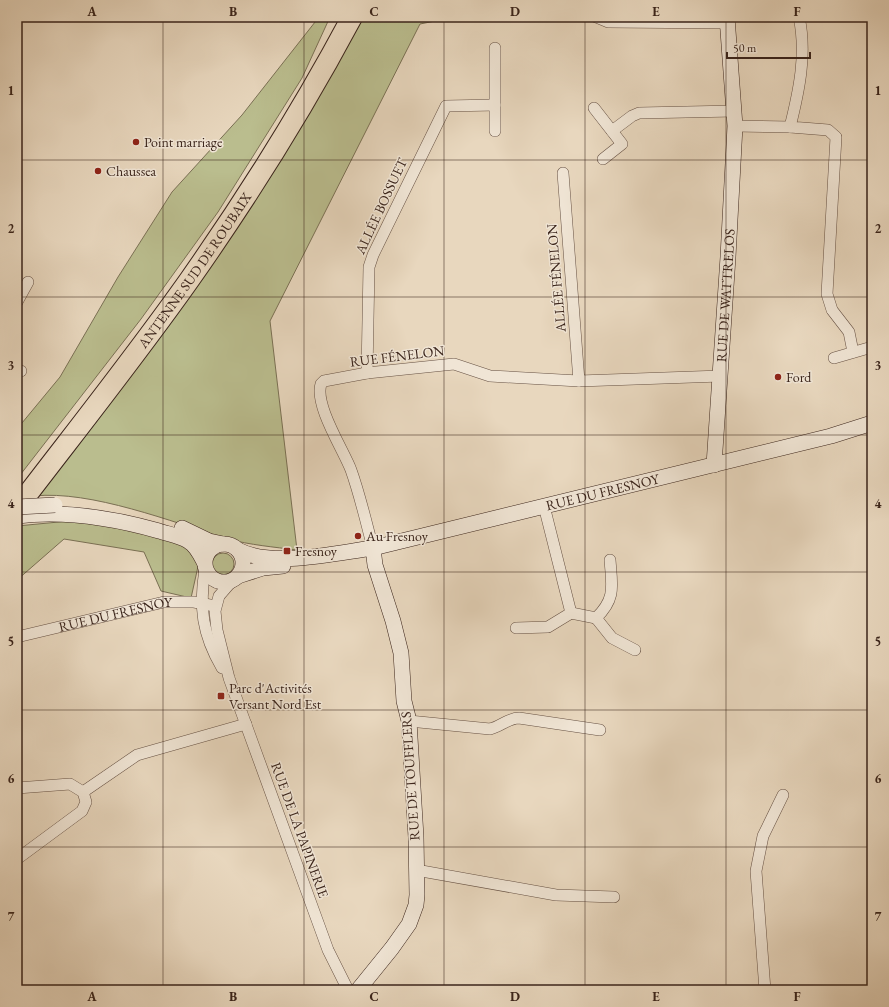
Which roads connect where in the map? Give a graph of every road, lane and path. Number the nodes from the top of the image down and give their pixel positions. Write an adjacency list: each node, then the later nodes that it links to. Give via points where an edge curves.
1 (342, 17): 27 (highway, ANTENNE SUD DE ROUBAIX, via 268,148 203,248)
2 (352, 17): 29 (highway, ANTENNE SUD DE ROUBAIX, via 308,94 226,226 189,280)
3 (596, 17): 5 (street, via 608,22)
4 (799, 17): 12 (street, via 803,50 802,72)
5 (657, 20): 6 (street)
6 (728, 20): 10 (street, RUE DE WATTRELOS)
7 (495, 48): 8 (street)
8 (495, 105): 13 (street); 22 (street, ALLÉE BOSSUET, via 446,106 373,255 369,267)
9 (594, 108): 14 (street)
10 (734, 111): 11 (street, RUE DE WATTRELOS); 14 (street, via 639,113)
11 (735, 126): 12 (street); 23 (street, RUE DE WATTRELOS)
12 (790, 127): 20 (street, via 828,130 836,137 827,294 832,310 849,332)
13 (495, 131)
14 (612, 131): 15 (street, via 622,144)
15 (603, 159)
16 (563, 173): 24 (street, ALLÉE FÉNELON)
17 (28, 282): 18 (street)
18 (17, 302)
19 (872, 347): 20 (street)
20 (853, 352): 21 (street)
21 (834, 358)
22 (367, 373): 24 (street, RUE FÉNELON, via 454,364 490,376); 33 (street, RUE FÉNELON, via 330,379 321,384 320,389 333,435 354,476)
23 (721, 376): 24 (street, RUE FÉNELON); 26 (street, RUE DE WATTRELOS)
24 (579, 380)
25 (870, 427): 26 (street, RUE DU FRESNOY)
26 (714, 465): 28 (street, RUE DU FRESNOY)
27 (17, 496)
28 (544, 506): 33 (street, RUE DU FRESNOY); 40 (street)
29 (17, 508): 30 (street, bridge)
30 (53, 510): 31 (street); 32 (street, via 98,508 131,514 181,528 208,541); 36 (street, via 112,520 182,538 193,545)
31 (17, 516)
32 (223, 544): 34 (street); 36 (street, via 210,550)
33 (373, 548): 34 (street, RUE DU FRESNOY, via 310,558 262,557); 37 (street, RUE DU FRESNOY, via 343,560 263,568); 46 (street, RUE DE TOUFFLERS, via 375,565 400,644 404,701)
34 (238, 550): 37 (street, via 243,563)
35 (610, 560): 41 (street, via 611,599)
36 (205, 566): 37 (street, via 209,576 217,582); 38 (street, RUE DE LA PAPINERIE)
37 (235, 579): 39 (street, via 221,592)
38 (202, 603): 39 (street, RUE DU FRESNOY); 43 (street, RUE DU FRESNOY, via 164,602); 45 (street, RUE DE LA PAPINERIE, via 205,631)
39 (215, 606): 45 (street, RUE DE LA PAPINERIE, via 216,624)
40 (571, 612): 41 (street); 42 (street, via 548,627)
41 (596, 618): 44 (street, via 612,638)
42 (516, 628)
43 (17, 637)
44 (635, 650)
45 (229, 678): 47 (street, RUE DE LA PAPINERIE)
46 (409, 721): 48 (street, via 495,728 519,718); 53 (street, RUE DE TOUFFLERS)
47 (246, 724): 50 (street, via 137,755); 55 (street, RUE DE LA PAPINERIE, via 328,950)
48 (600, 730)
49 (17, 788): 50 (street, via 70,784)
50 (83, 792): 52 (street, via 86,802 82,811)
51 (783, 795): 57 (street, via 763,836 756,871)
52 (17, 859)
53 (416, 870): 54 (street, via 556,895); 56 (street, RUE DE TOUFFLERS, via 416,905 409,924)
54 (614, 897)
55 (348, 990)
56 (358, 990)
57 (765, 990)

